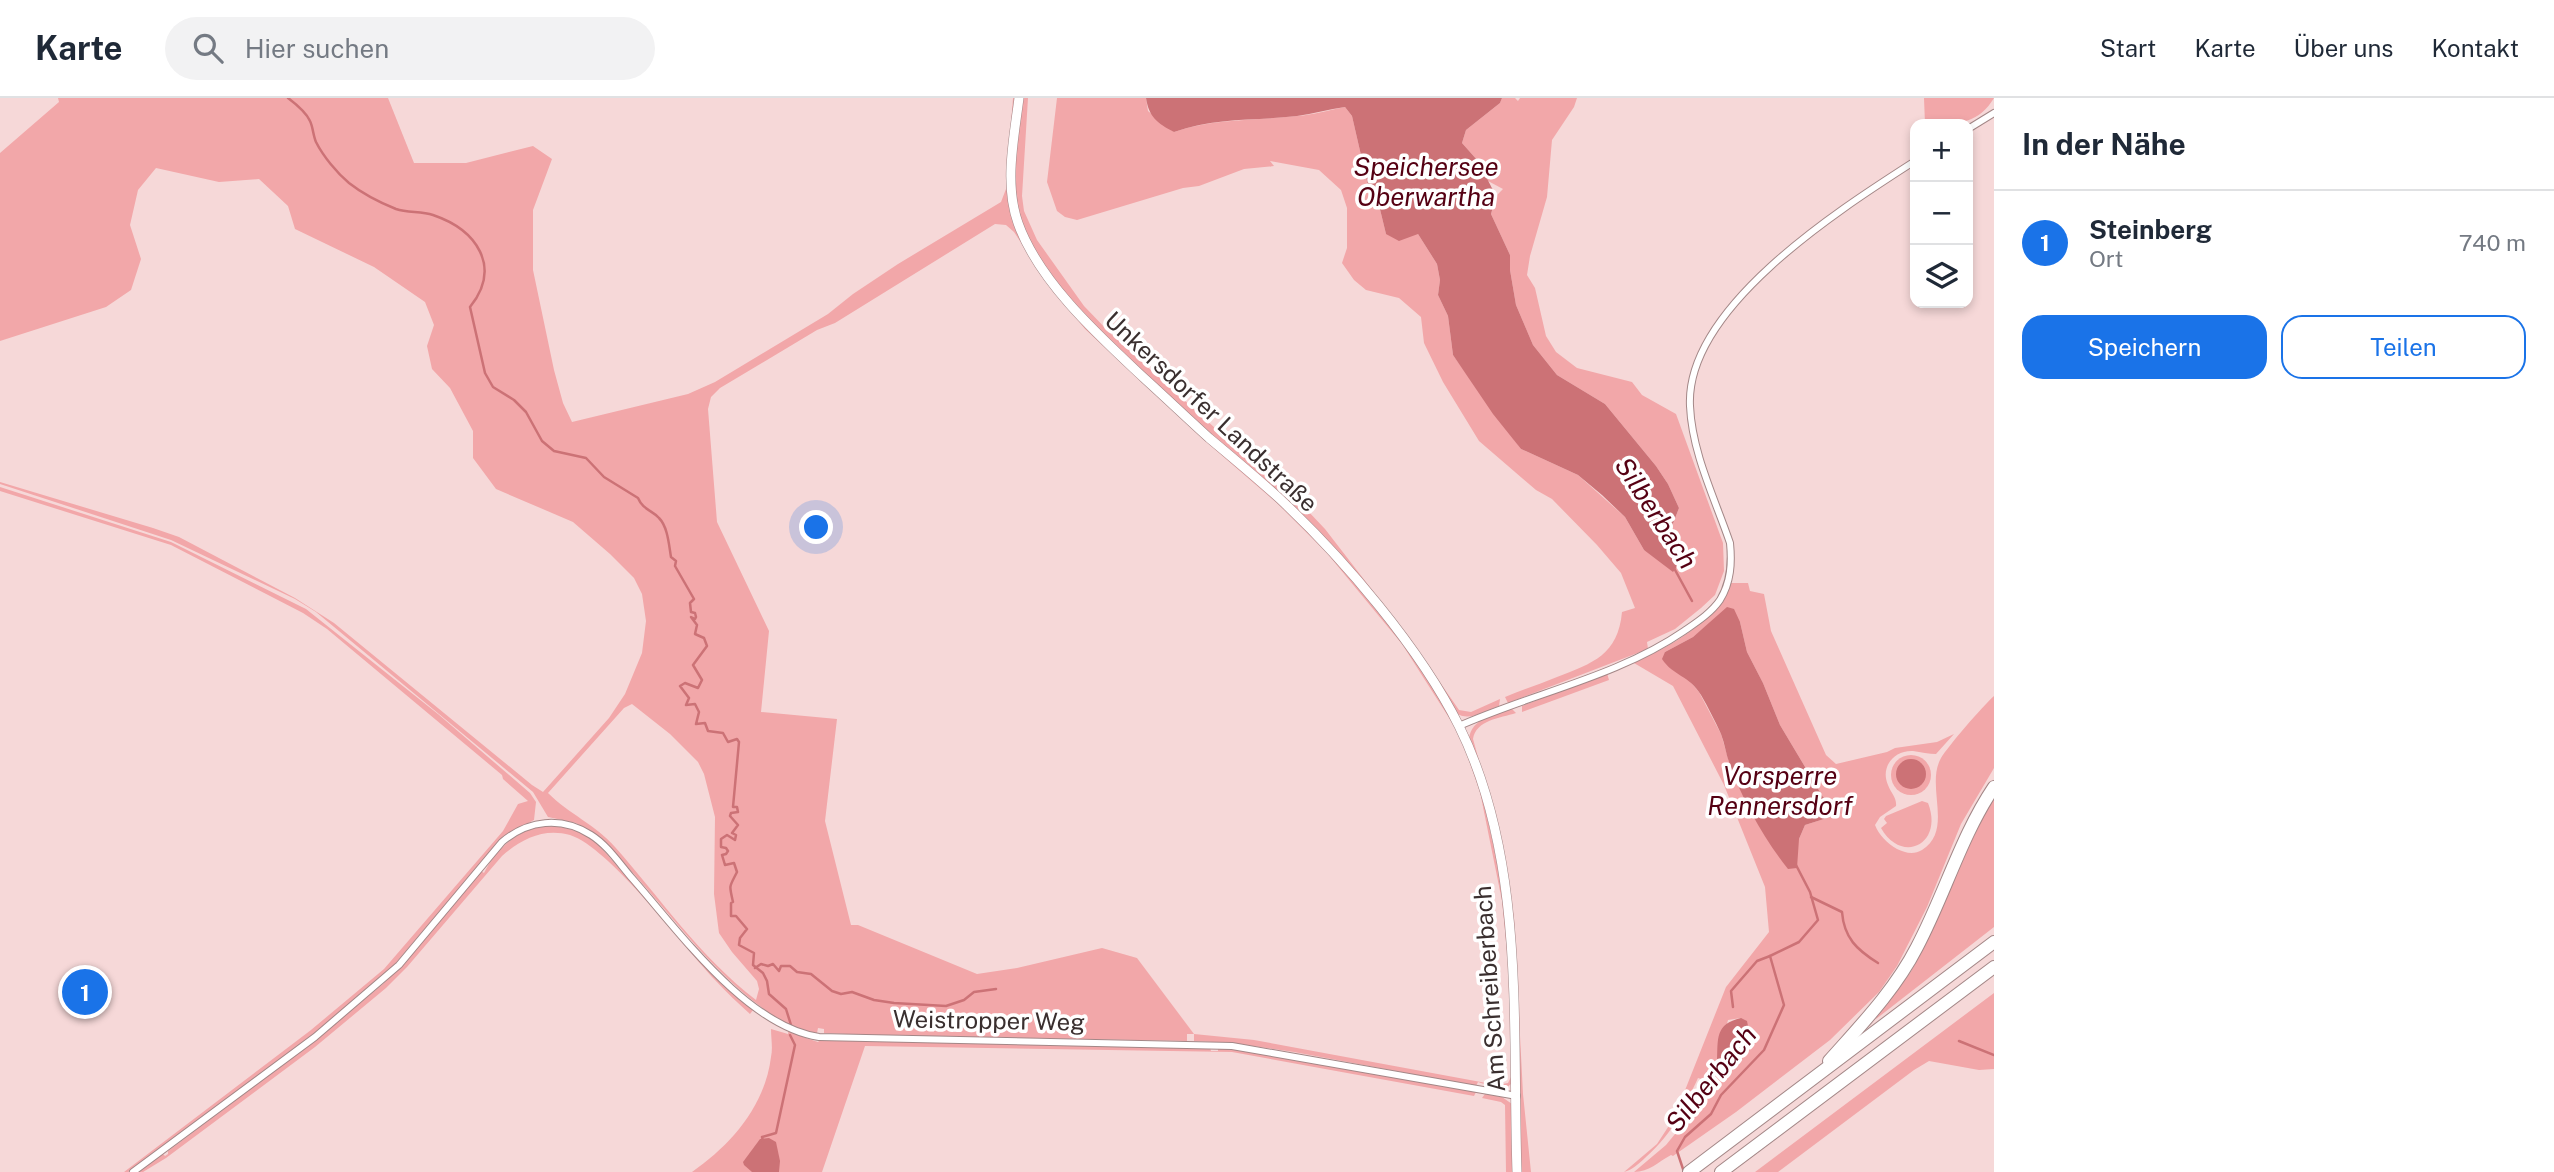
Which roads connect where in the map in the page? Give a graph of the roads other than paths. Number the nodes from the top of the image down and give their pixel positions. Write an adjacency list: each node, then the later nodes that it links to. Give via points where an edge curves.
1 (1019, 98): 5 (street, Unkersdorfer Landstraße, via 1012,165 1014,210 1052,281 1103,340 1330,549 1406,642)
2 (1994, 113): 3 (street)
3 (1973, 126)
4 (1910, 164): 5 (street, via 1791,247 1738,301 1701,351 1691,383 1691,419 1732,558 1727,585 1714,608 1633,660)
5 (1459, 726): 10 (street, Am Schreiberbach, via 1484,791 1507,901)
6 (1994, 786): 9 (highway, via 1909,963)
7 (1994, 942): 9 (highway)
8 (1994, 967): 14 (highway)
9 (1812, 1080): 13 (highway)
10 (1517, 1096): 11 (street, Weistropper Weg, via 1231,1046 802,1034 760,1011 726,984 594,837 563,823 541,822 502,842 381,982 315,1037); 12 (street, Am Schreiberbach)
11 (133, 1172)
12 (1517, 1172)
13 (1690, 1172)
14 (1721, 1172)

